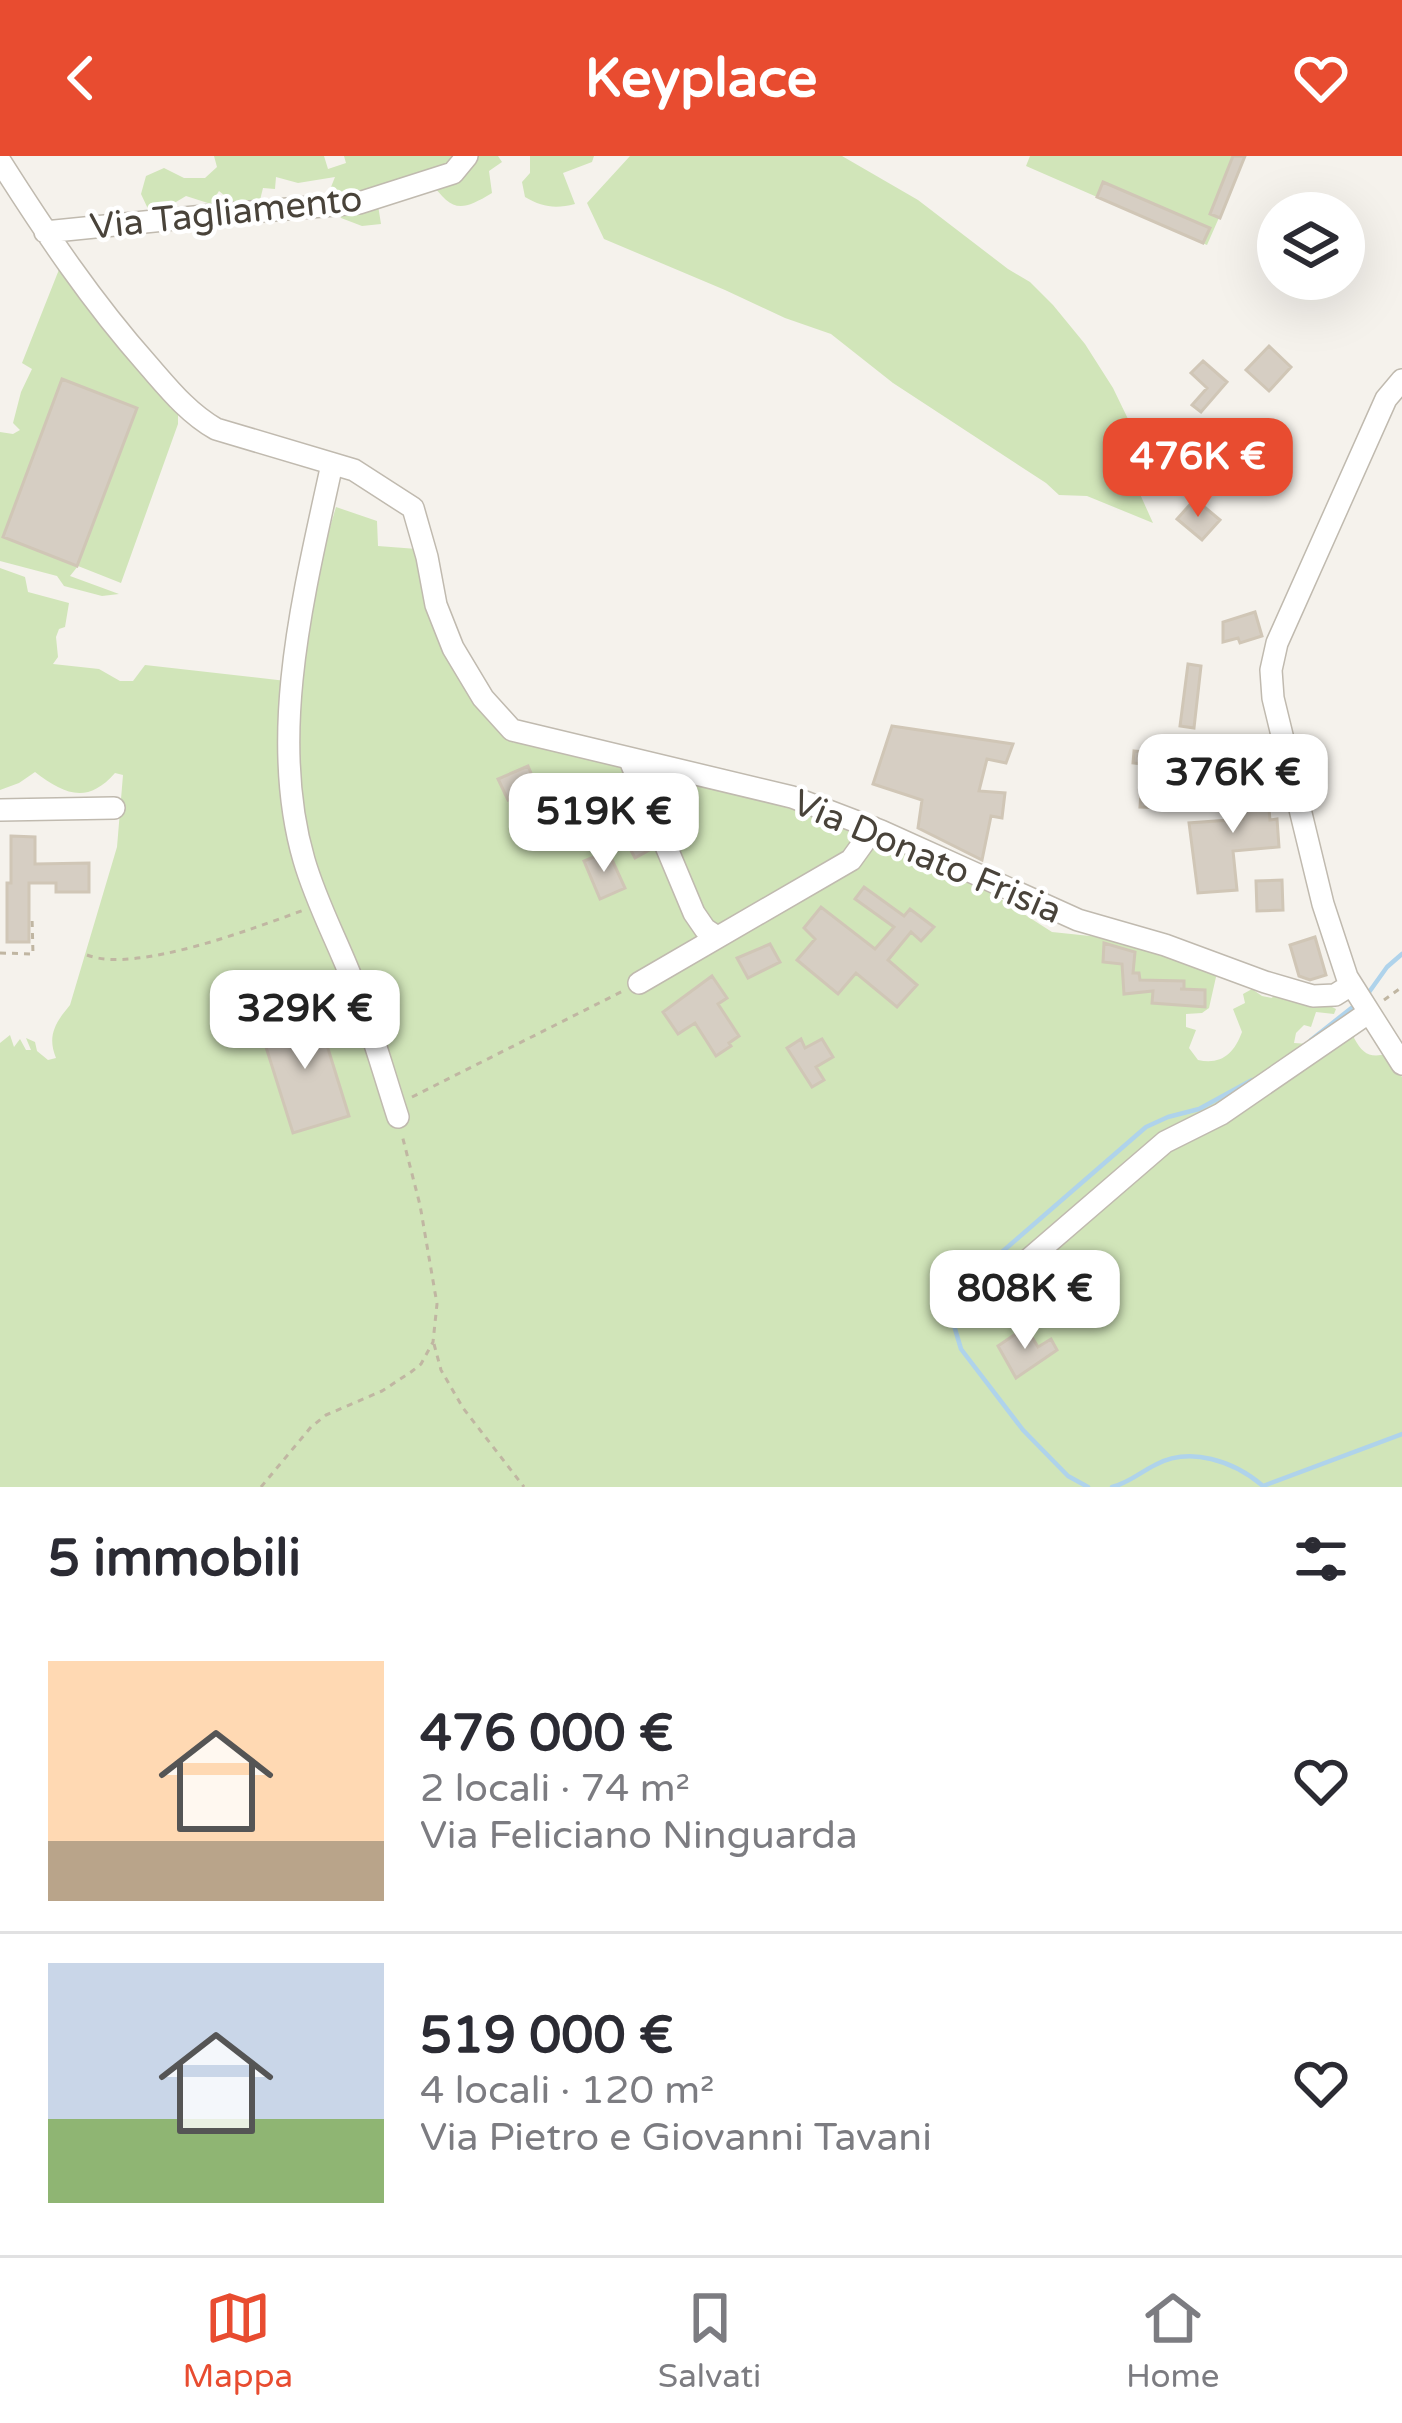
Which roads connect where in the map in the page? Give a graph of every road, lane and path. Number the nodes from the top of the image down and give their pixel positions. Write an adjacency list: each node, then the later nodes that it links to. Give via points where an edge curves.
1 (467, 156): 3 (street, Via Tagliamento, via 452,173 359,203)
2 (0, 161): 3 (street, Via Donato Frisia)
3 (45, 232): 5 (street, Via Donato Frisia, via 124,339 196,418)
4 (1402, 380): 17 (street, via 1276,643 1271,670 1323,904)
5 (332, 464): 6 (street, Via Donato Frisia, via 413,508 453,648 512,730); 10 (street, via 303,597 290,720 298,832)
6 (629, 758): 9 (street, Via Donato Frisia, via 792,797); 12 (street, via 694,913)
7 (114, 808): 8 (street)
8 (0, 810)
9 (874, 828): 12 (street, via 851,860); 17 (street, Via Donato Frisia, via 1078,920 1313,996)
10 (319, 904): 14 (path, via 222,940 116,962); 19 (street)
11 (32, 917): 13 (path, via 33,954)
12 (717, 937): 15 (street)
13 (0, 953)
14 (87, 955)
15 (639, 982): 19 (path)
16 (1402, 987): 17 (path)
17 (1360, 1000): 18 (street); 20 (street, via 1221,1114 1165,1142)
18 (1402, 1064)
19 (396, 1112): 21 (path, via 420,1205)
20 (991, 1292)
21 (434, 1342): 22 (path, via 395,1383 310,1427); 23 (path, via 463,1408)
22 (261, 1487)
23 (524, 1487)

